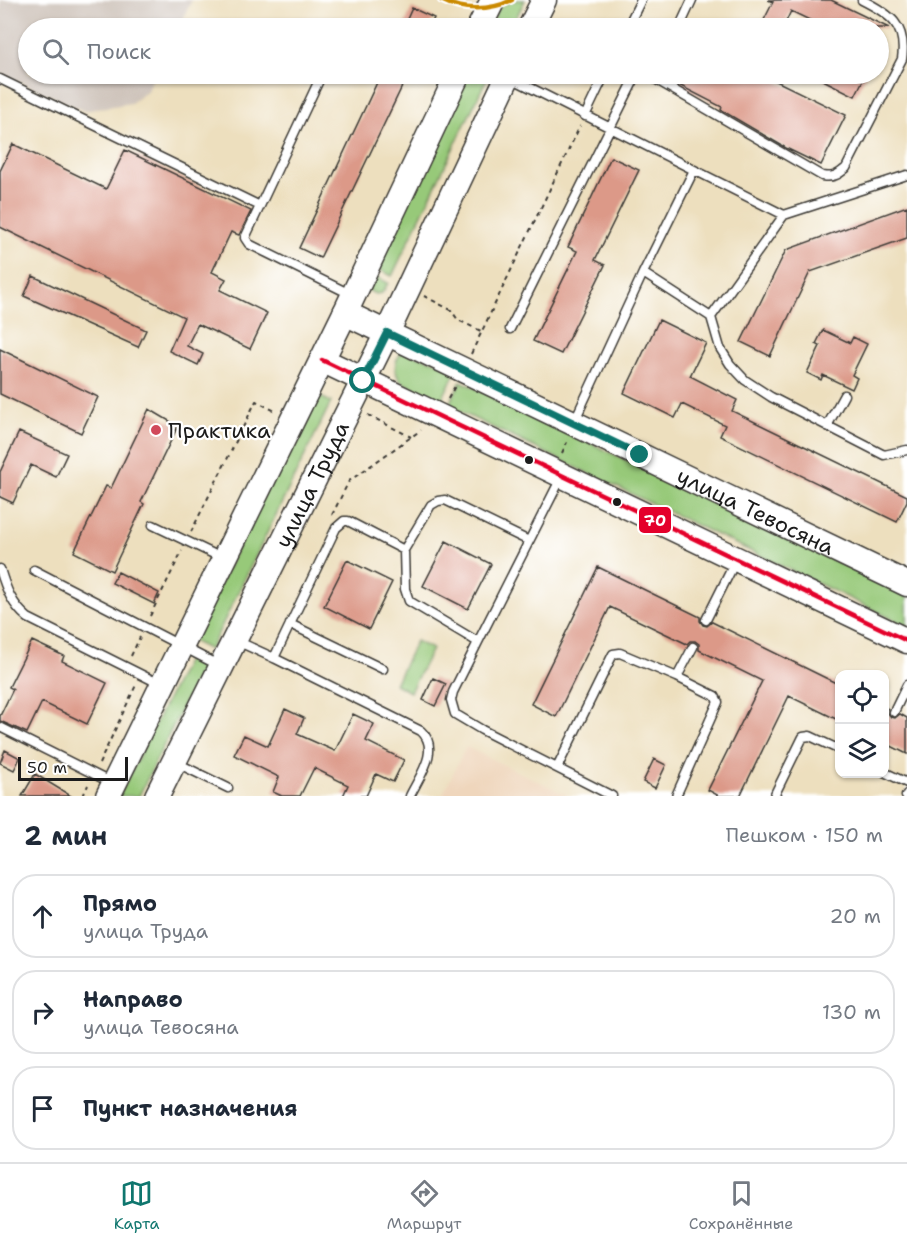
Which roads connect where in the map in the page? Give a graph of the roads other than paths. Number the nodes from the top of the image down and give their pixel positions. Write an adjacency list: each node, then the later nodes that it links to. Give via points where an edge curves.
1 (493, 0): 6 (main road)
2 (544, 0): 7 (main road)
3 (641, 0): 8 (lane)
4 (692, 0): 9 (lane)
5 (862, 0): 17 (lane, via 892,18 905,42 902,59 852,159 839,175 822,176 732,126)
6 (484, 18)
7 (535, 18)
8 (632, 18)
9 (684, 18)
10 (0, 79): 22 (lane)
11 (317, 84): 22 (lane)
12 (453, 84): 25 (main road, улица Труда)
13 (504, 84): 28 (main road, улица Труда)
14 (525, 84): 18 (lane)
15 (600, 84): 18 (lane)
16 (632, 84): 19 (lane)
17 (668, 84)
18 (585, 116): 19 (lane)
19 (609, 128): 20 (lane); 27 (lane)
20 (694, 171): 23 (lane); 24 (lane)
21 (907, 175): 23 (lane)
22 (260, 206): 25 (lane, via 246,235 247,242)
23 (784, 215): 26 (lane)
24 (644, 273): 26 (lane); 32 (lane)
25 (349, 304): 28 (main road, улица Тевосяна); 29 (main road, улица Труда)
26 (711, 317): 33 (lane, via 720,348 745,380)
27 (510, 329)
28 (387, 333): 30 (main road, улица Труда); 32 (main road, улица Тевосяна)
29 (322, 360): 30 (main road); 39 (main road, улица Труда)
30 (363, 381): 35 (main road); 46 (main road, улица Труда)
31 (844, 395): 33 (lane)
32 (574, 423): 43 (main road, улица Тевосяна)
33 (827, 426): 34 (lane, via 884,455)
34 (907, 450)
35 (559, 474): 37 (lane); 40 (main road)
36 (153, 525): 39 (lane)
37 (530, 541): 38 (lane, via 445,500 431,505); 48 (lane)
38 (404, 550): 45 (lane, via 353,522 339,524); 48 (lane, via 409,601)
39 (225, 559): 49 (main road, улица Труда)
40 (736, 559): 44 (lane); 47 (main road)
41 (0, 570): 56 (lane, via 10,597 28,618)
42 (34, 570): 49 (lane)
43 (907, 584)
44 (706, 620)
45 (290, 624): 51 (lane); 53 (lane)
46 (234, 639): 51 (lane); 52 (main road, улица Труда)
47 (907, 641)
48 (478, 642): 61 (lane, via 453,692 455,714)
49 (182, 646): 52 (lane); 56 (main road, улица Труда)
50 (693, 647): 54 (lane)
51 (274, 658): 67 (lane, via 426,736 429,757)
52 (222, 666): 60 (main road, улица Труда)
53 (383, 669)
54 (676, 677): 61 (lane, via 620,653 614,654); 69 (lane, via 715,696 718,702)
55 (907, 685): 57 (lane)
56 (163, 686): 64 (main road, улица Труда)
57 (894, 712)
58 (0, 727): 64 (lane)
59 (835, 748): 70 (lane, via 805,735)
60 (173, 762): 65 (lane); 66 (main road, улица Труда)
61 (557, 768): 68 (lane)
62 (889, 774): 63 (lane)
63 (907, 783)
64 (105, 785)
65 (228, 788)
66 (156, 796)
67 (410, 796)
68 (612, 796)
69 (676, 796)
70 (774, 796)

